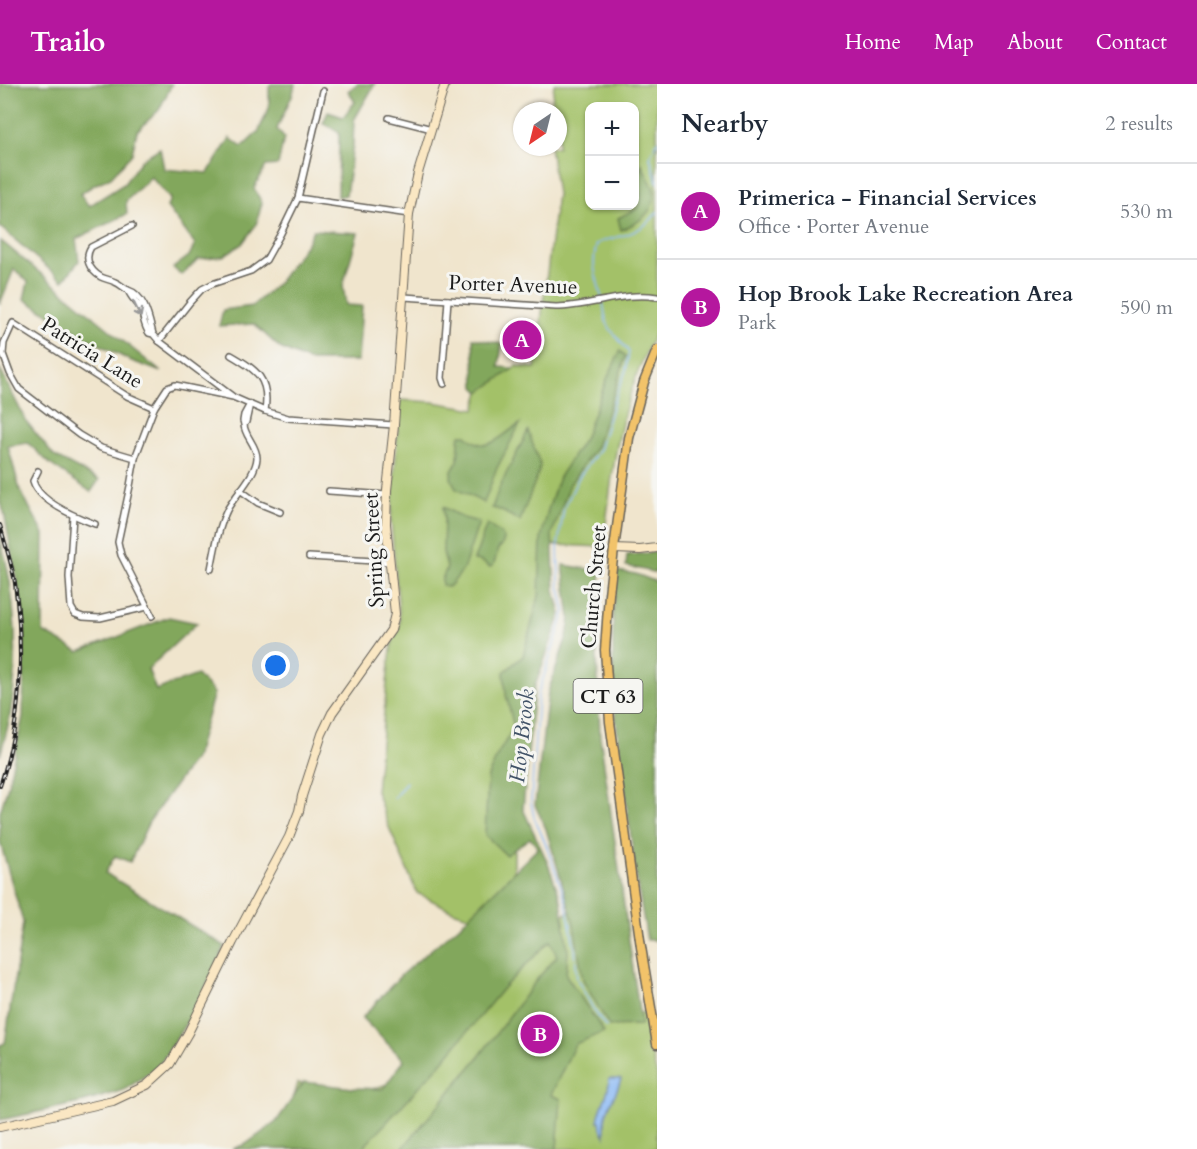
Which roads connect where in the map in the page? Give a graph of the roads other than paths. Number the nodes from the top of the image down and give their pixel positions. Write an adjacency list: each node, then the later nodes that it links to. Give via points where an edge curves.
1 (445, 84): 4 (main road, Spring Street)
2 (323, 91): 5 (street)
3 (389, 118): 4 (street)
4 (432, 129): 6 (main road, Spring Street)
5 (298, 198): 6 (street); 11 (street, via 266,260 251,271 202,290)
6 (409, 214): 8 (main road, Spring Street)
7 (132, 226): 11 (street, via 91,247 88,264 101,277 133,291 144,304)
8 (404, 297): 10 (street, Porter Avenue); 19 (main road, Spring Street)
9 (657, 297): 10 (street, Porter Avenue, via 636,296 556,307)
10 (448, 300): 14 (street)
11 (159, 341): 15 (street)
12 (657, 350): 29 (main road, Church Street / CT 63, via 631,428)
13 (231, 355): 18 (street, via 265,383)
14 (444, 384)
15 (233, 397): 16 (street); 17 (street, via 175,385 167,388)
16 (250, 404): 18 (street); 22 (street, via 244,415 244,430 257,460)
17 (154, 408): 20 (street); 20 (street, Patricia Lane, via 127,396 13,324 3,354 19,389 78,435 101,448)
18 (266, 411): 19 (street, via 288,418)
19 (394, 425): 24 (main road, Spring Street)
20 (135, 458): 33 (street, via 118,542)
21 (38, 471): 26 (street, via 33,481 38,492)
22 (240, 490): 25 (street); 32 (street, via 221,524)
23 (329, 491): 24 (street)
24 (387, 495): 31 (main road, Spring Street)
25 (280, 512)
26 (73, 516): 27 (street); 33 (street, via 69,577 75,614 100,618)
27 (95, 524)
28 (657, 548): 29 (main road)
29 (614, 549): 35 (main road, Church Street / CT 63, via 605,650 610,722)
30 (309, 557): 31 (street)
31 (390, 561): 36 (main road, Spring Street, via 394,625 321,734 289,837 170,1064 147,1084 112,1101)
32 (211, 569)
33 (147, 607): 34 (street)
34 (152, 616)
35 (657, 1044)
36 (0, 1127)

